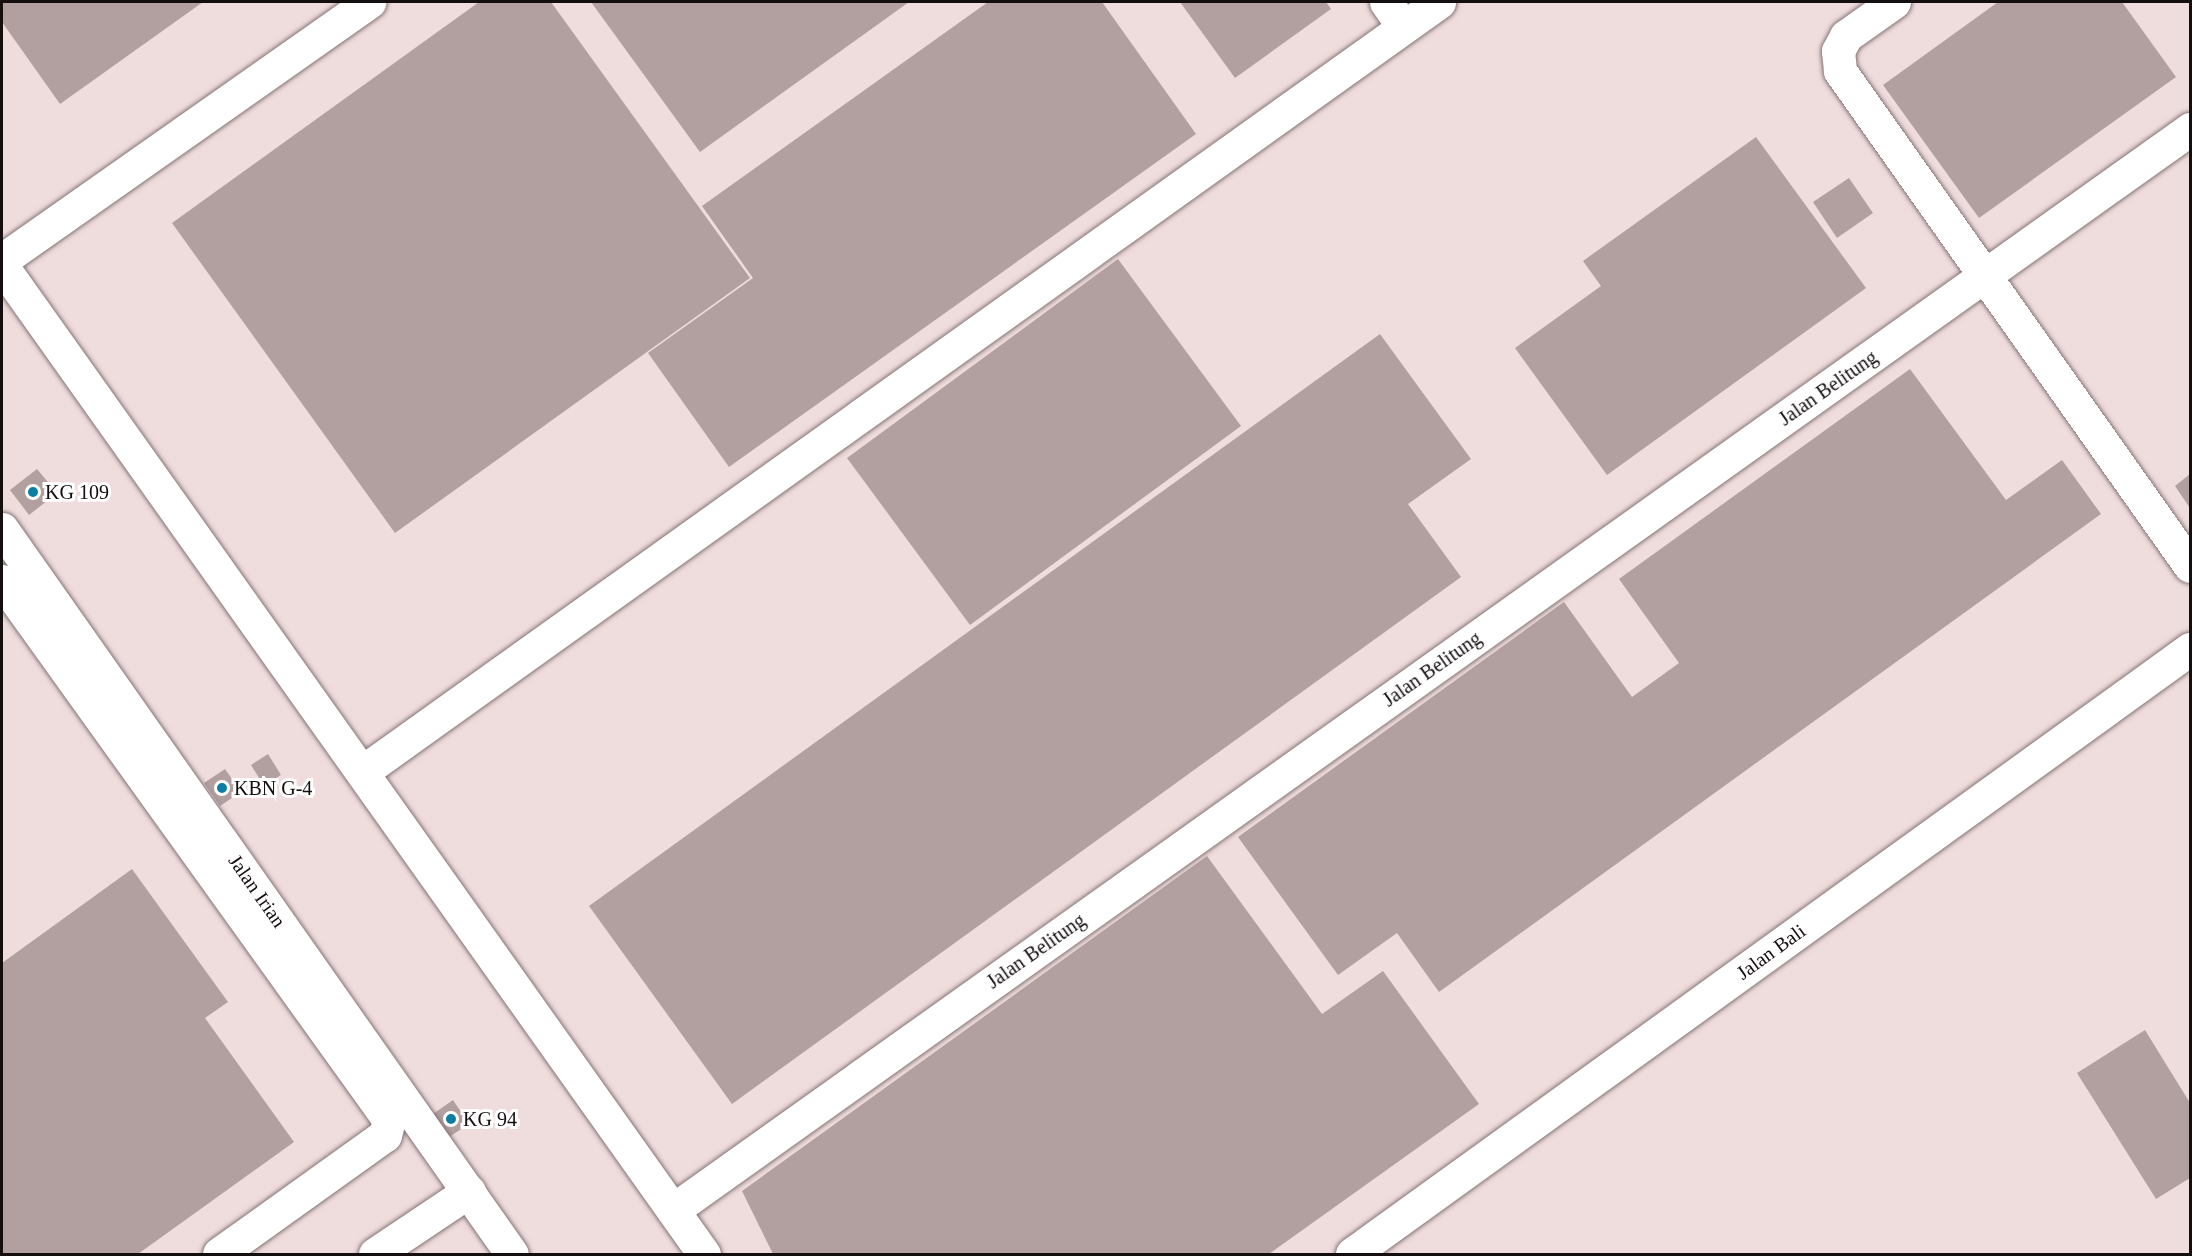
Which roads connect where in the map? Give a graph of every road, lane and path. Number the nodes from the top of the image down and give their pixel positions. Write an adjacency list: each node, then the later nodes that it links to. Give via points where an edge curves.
1 (369, 2): 6 (lane)
2 (1439, 2): 4 (lane)
3 (1894, 2): 8 (lane, via 1846,36 1838,51 1840,71)
4 (1394, 14): 13 (lane)
5 (2190, 129): 8 (lane, Jalan Belitung)
6 (2, 260)
7 (2, 266): 13 (lane)
8 (1986, 276): 10 (lane); 15 (lane, Jalan Belitung)
9 (2, 529): 14 (lane, Jalan Irian)
10 (2190, 566)
11 (2, 581): 16 (lane, via 388,1120 385,1135)
12 (2190, 649): 20 (lane, Jalan Bali)
13 (362, 772): 15 (lane)
14 (469, 1191): 17 (lane); 18 (lane, Jalan Irian)
15 (673, 1210): 19 (lane)
16 (219, 1254)
17 (375, 1254)
18 (512, 1254)
19 (704, 1254)
20 (1352, 1254)

